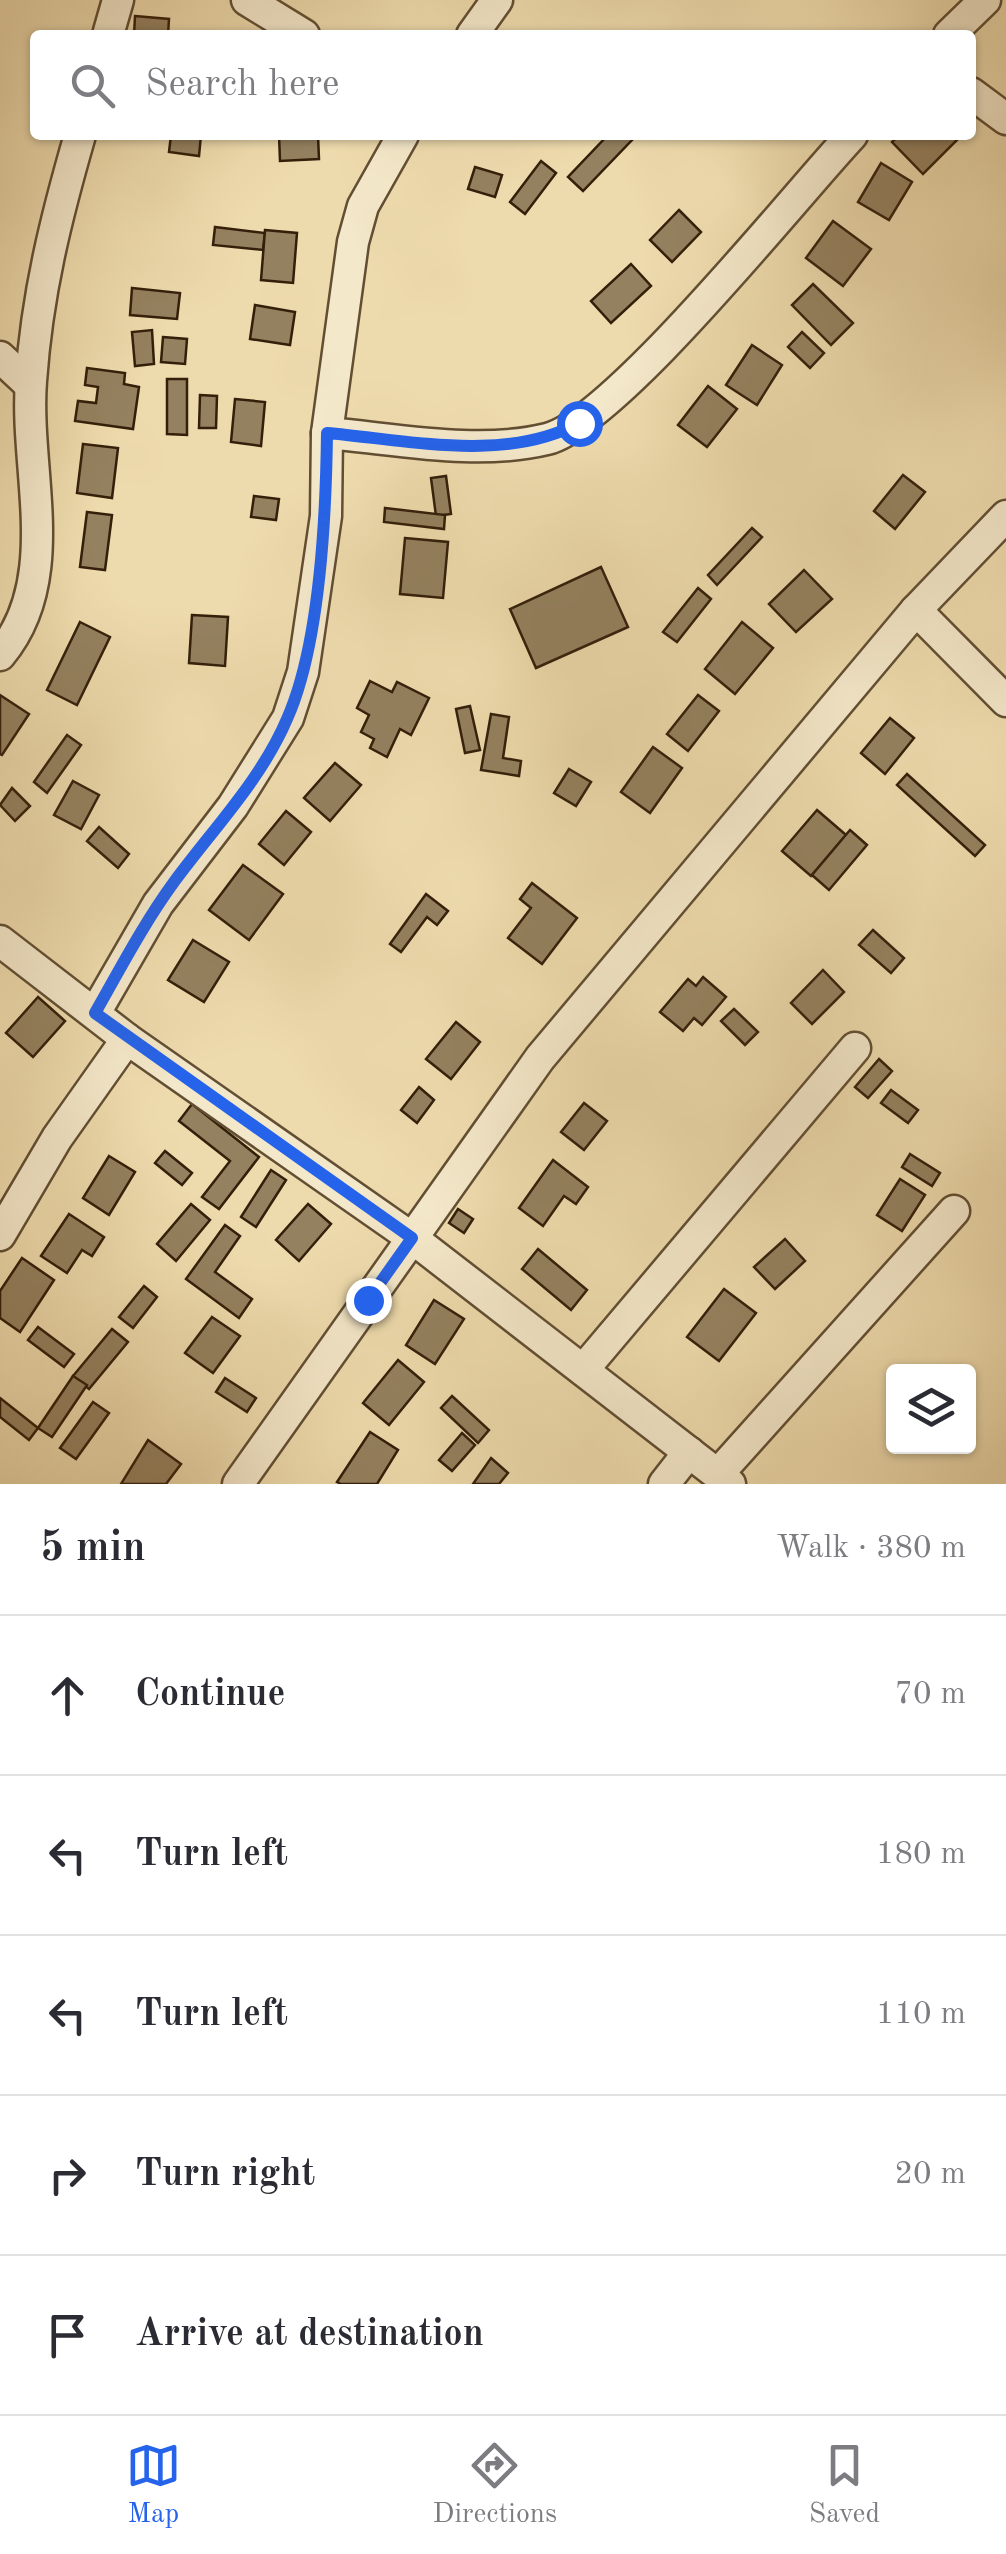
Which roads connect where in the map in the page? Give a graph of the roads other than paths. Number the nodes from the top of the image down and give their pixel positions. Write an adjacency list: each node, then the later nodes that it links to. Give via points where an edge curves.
1 (118, 0): 5 (street)
2 (247, 0): 6 (street)
3 (497, 0): 7 (street)
4 (985, 0): 8 (street)
5 (109, 30)
6 (296, 30)
7 (476, 30)
8 (954, 30)
9 (976, 97): 10 (street)
10 (1006, 119)
11 (79, 140): 15 (street, via 42,274)
12 (400, 140): 16 (street, via 364,206 354,242)
13 (847, 140): 16 (street, via 640,370 579,423 520,444)
14 (0, 357): 15 (street)
15 (30, 385): 19 (street, via 36,566 32,592)
16 (327, 433): 22 (street, via 326,516 303,672 288,718 234,806 158,904)
17 (1006, 516): 18 (street)
18 (916, 610): 20 (street); 27 (street, via 540,1058)
19 (0, 654)
20 (1006, 701)
21 (0, 941): 22 (street)
22 (95, 1013): 23 (street)
23 (126, 1039): 26 (street, via 56,1138); 27 (street)
24 (855, 1048): 28 (street)
25 (954, 1211): 30 (street)
26 (0, 1235)
27 (412, 1238): 28 (street); 31 (street)
28 (583, 1370): 29 (street)
29 (689, 1452): 30 (street); 32 (street)
30 (724, 1479)
31 (238, 1484)
32 (664, 1484)

